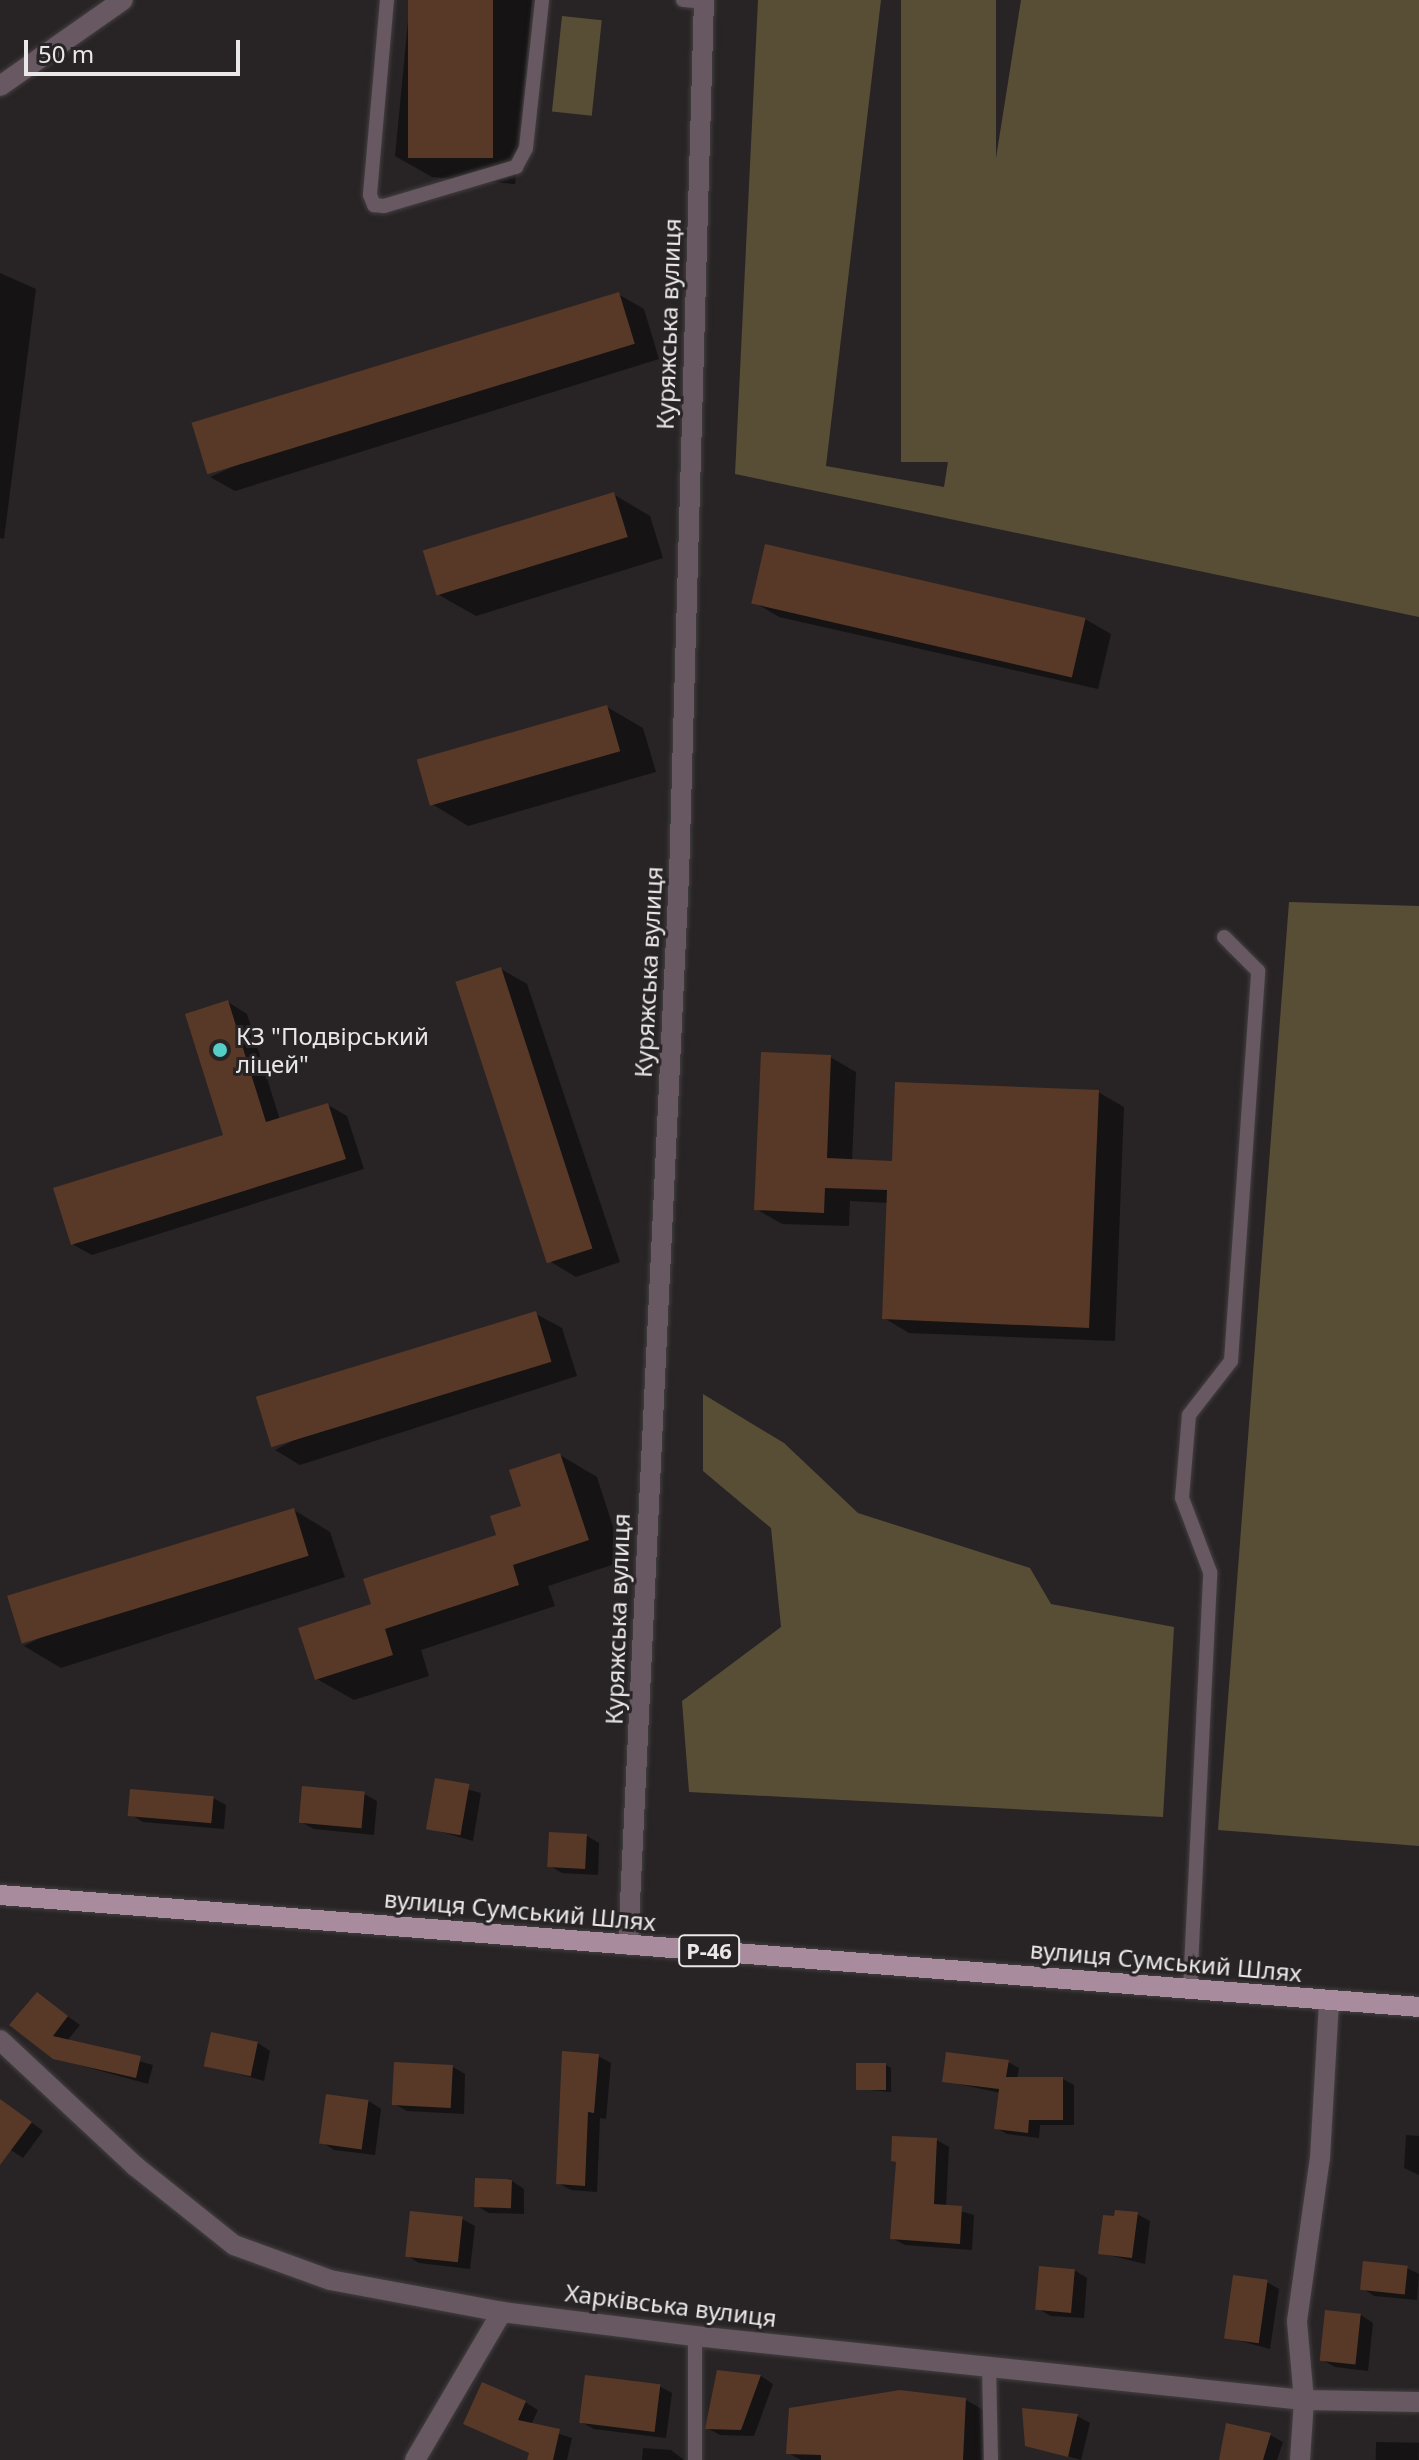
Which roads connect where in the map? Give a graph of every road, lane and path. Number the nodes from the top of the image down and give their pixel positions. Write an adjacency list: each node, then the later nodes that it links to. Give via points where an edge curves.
1 (123, 0): 6 (street)
2 (387, 0): 3 (lane, via 370,195 374,205 384,206 516,167 526,148)
3 (542, 0)
4 (683, 0): 5 (lane)
5 (704, 1): 9 (street, Куряжська вулиця, via 679,877)
6 (0, 86)
7 (1224, 937): 10 (lane, via 1258,971 1231,1361 1189,1415 1182,1498 1210,1572)
8 (0, 1895): 9 (main road, вулиця Сумський Шлях / Р-46)
9 (628, 1945): 10 (main road, вулиця Сумський Шлях / Р-46)
10 (1190, 1988): 11 (main road, вулиця Сумський Шлях / Р-46)
11 (1329, 2001): 12 (main road, вулиця Сумський Шлях / Р-46); 17 (street, via 1320,2158 1297,2321)
12 (1419, 2007)
13 (0, 2040): 14 (street, Харківська вулиця, via 135,2166 234,2245 330,2280)
14 (502, 2312): 15 (street, Харківська вулиця); 19 (street)
15 (695, 2336): 16 (street, Харківська вулиця); 20 (lane)
16 (989, 2365): 17 (street, Харківська вулиця); 21 (lane)
17 (1304, 2400): 18 (street, Харківська вулиця); 22 (street)
18 (1419, 2402)
19 (415, 2460)
20 (695, 2460)
21 (991, 2460)
22 (1300, 2460)

